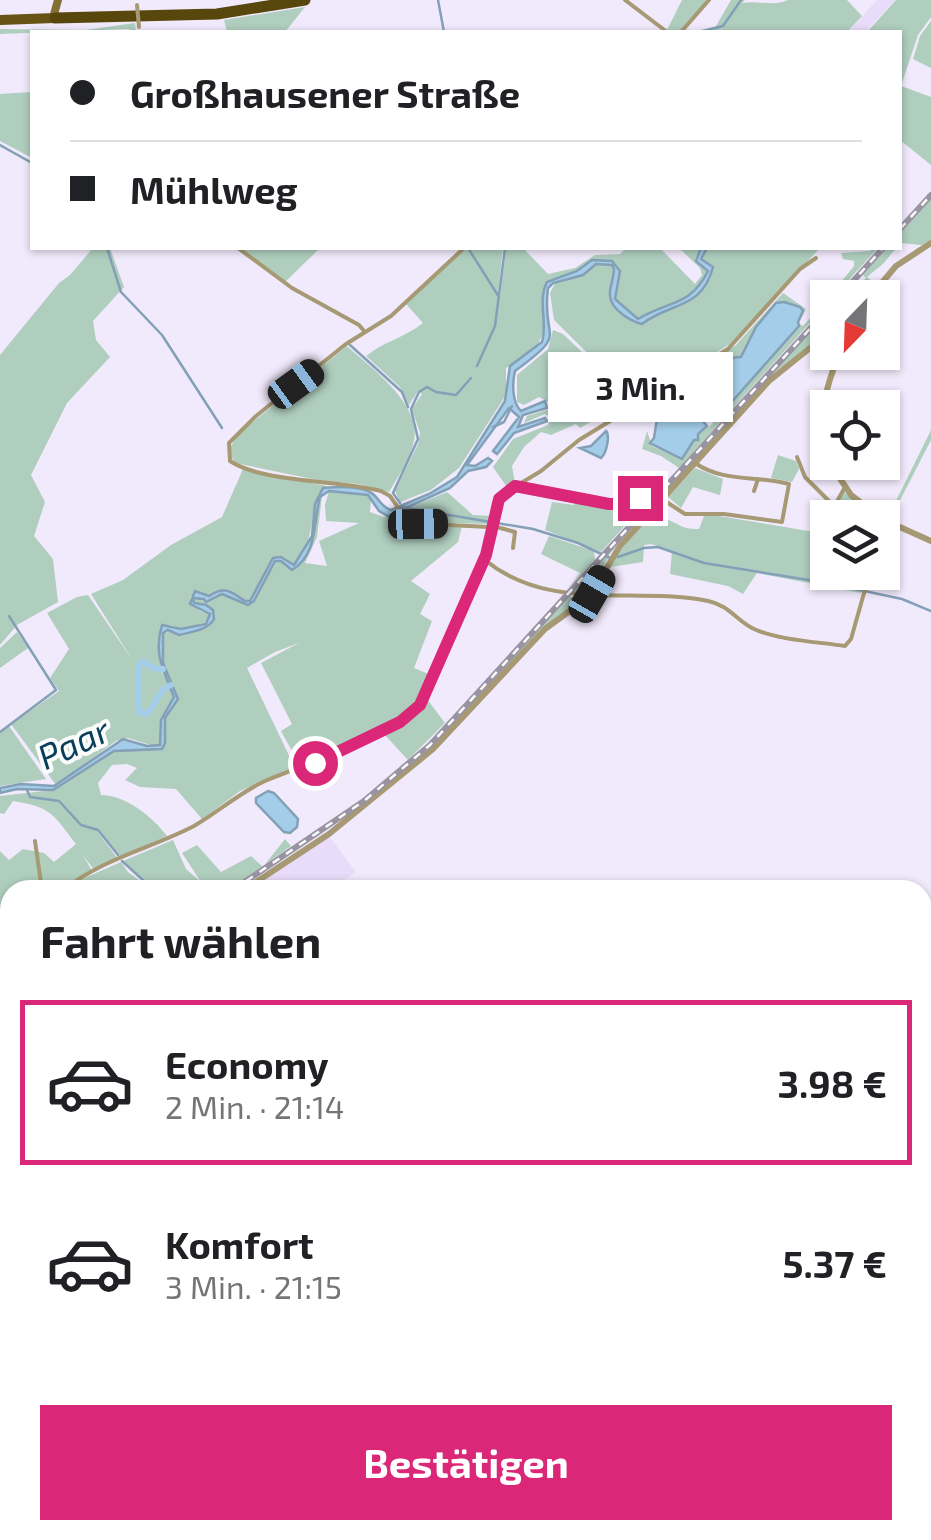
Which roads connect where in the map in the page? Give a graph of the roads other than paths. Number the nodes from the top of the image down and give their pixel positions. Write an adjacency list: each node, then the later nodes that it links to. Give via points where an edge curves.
1 (305, 0): 5 (highway, via 234,12 71,18)
2 (625, 0): 8 (street)
3 (709, 0): 9 (street)
4 (137, 3): 7 (street, bridge)
5 (56, 9): 6 (main road)
6 (0, 20)
7 (139, 30)
8 (664, 30)
9 (683, 30)
10 (931, 242): 14 (street)
11 (241, 250): 15 (street)
12 (462, 250): 15 (street, via 391,316)
13 (816, 258): 21 (street, via 728,349)
14 (884, 280)
15 (364, 332): 27 (street, via 256,416 229,443 228,458 242,468 376,490 390,496 413,524)
16 (810, 347): 18 (street, via 769,381)
17 (797, 457): 22 (street, via 806,478 831,504)
18 (695, 463): 19 (street, via 714,474); 24 (street)
19 (758, 479): 23 (street); 24 (street, via 790,486 778,524 685,514)
20 (841, 480): 22 (street)
21 (515, 486): 26 (street); 27 (street, via 501,495)
22 (846, 488): 25 (street)
23 (754, 491)
24 (662, 499): 33 (street, via 614,555)
25 (860, 500)
26 (638, 504): 26 (street, via 662,484 662,476 648,473)
27 (493, 524): 30 (street, via 516,532); 31 (street)
28 (900, 528): 29 (street)
29 (931, 541)
30 (513, 548)
31 (484, 562): 33 (street, via 535,586); 36 (street, via 414,711)
32 (865, 590): 33 (street, via 845,646 758,630 708,601)
33 (589, 597): 37 (street, via 546,629 404,775)
34 (35, 841): 35 (street)
35 (41, 880)
36 (78, 880)
37 (259, 880)

